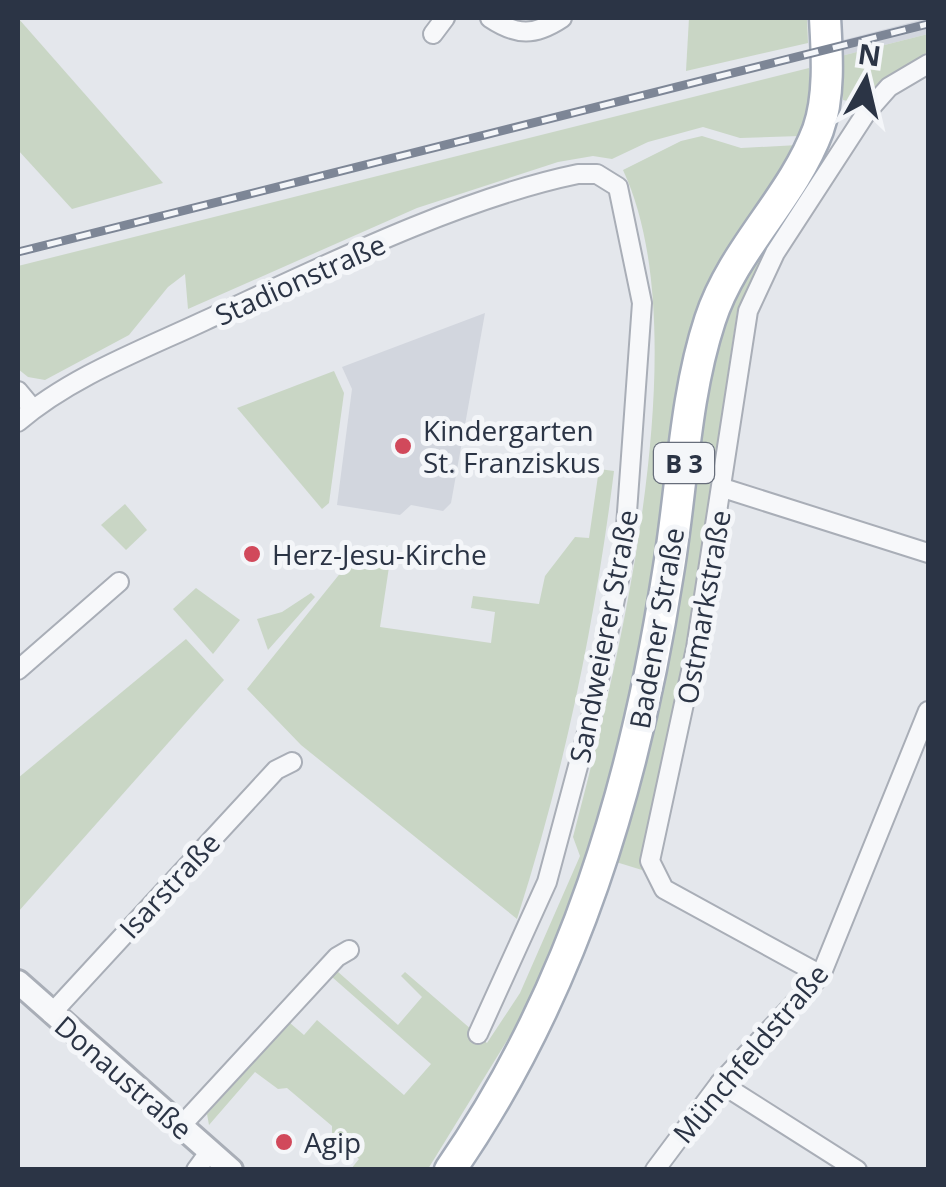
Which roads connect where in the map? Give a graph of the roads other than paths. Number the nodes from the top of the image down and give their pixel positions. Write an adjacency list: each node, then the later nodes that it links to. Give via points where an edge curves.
1 (445, 18): 5 (street)
2 (490, 18): 3 (street, via 521,33)
3 (562, 18)
4 (825, 18): 26 (main road, Badener Straße / B 3, via 818,128 724,283 699,360 658,633 606,851 539,1016)
5 (433, 34)
6 (928, 64): 11 (street, Ostmarkstraße, via 889,87 866,113 775,253 748,311)
7 (598, 174): 9 (street, Stadionstraße, via 557,178 387,240 143,349); 21 (street, Sandweierer Straße, via 622,196 642,303 624,554 592,714 546,882)
8 (18, 391): 9 (street)
9 (33, 409): 10 (street, Stadionstraße)
10 (18, 422)
11 (723, 488): 12 (street); 18 (street, Ostmarkstraße, via 652,870 664,889)
12 (928, 553)
13 (119, 582): 14 (street)
14 (18, 670)
15 (928, 711): 18 (street, Münchfeldstraße)
16 (292, 762): 20 (street, Isarstraße, via 276,770)
17 (349, 950): 23 (street)
18 (821, 974): 22 (street, Münchfeldstraße)
19 (18, 982): 20 (street, Donaustraße)
20 (51, 1014): 23 (street, Donaustraße)
21 (478, 1034)
22 (720, 1083): 27 (street, Münchfeldstraße); 28 (street)
23 (180, 1126): 24 (street, Donaustraße)
24 (203, 1160): 25 (street, Donaustraße)
25 (231, 1170)
26 (450, 1170)
27 (655, 1170)
28 (856, 1170)

